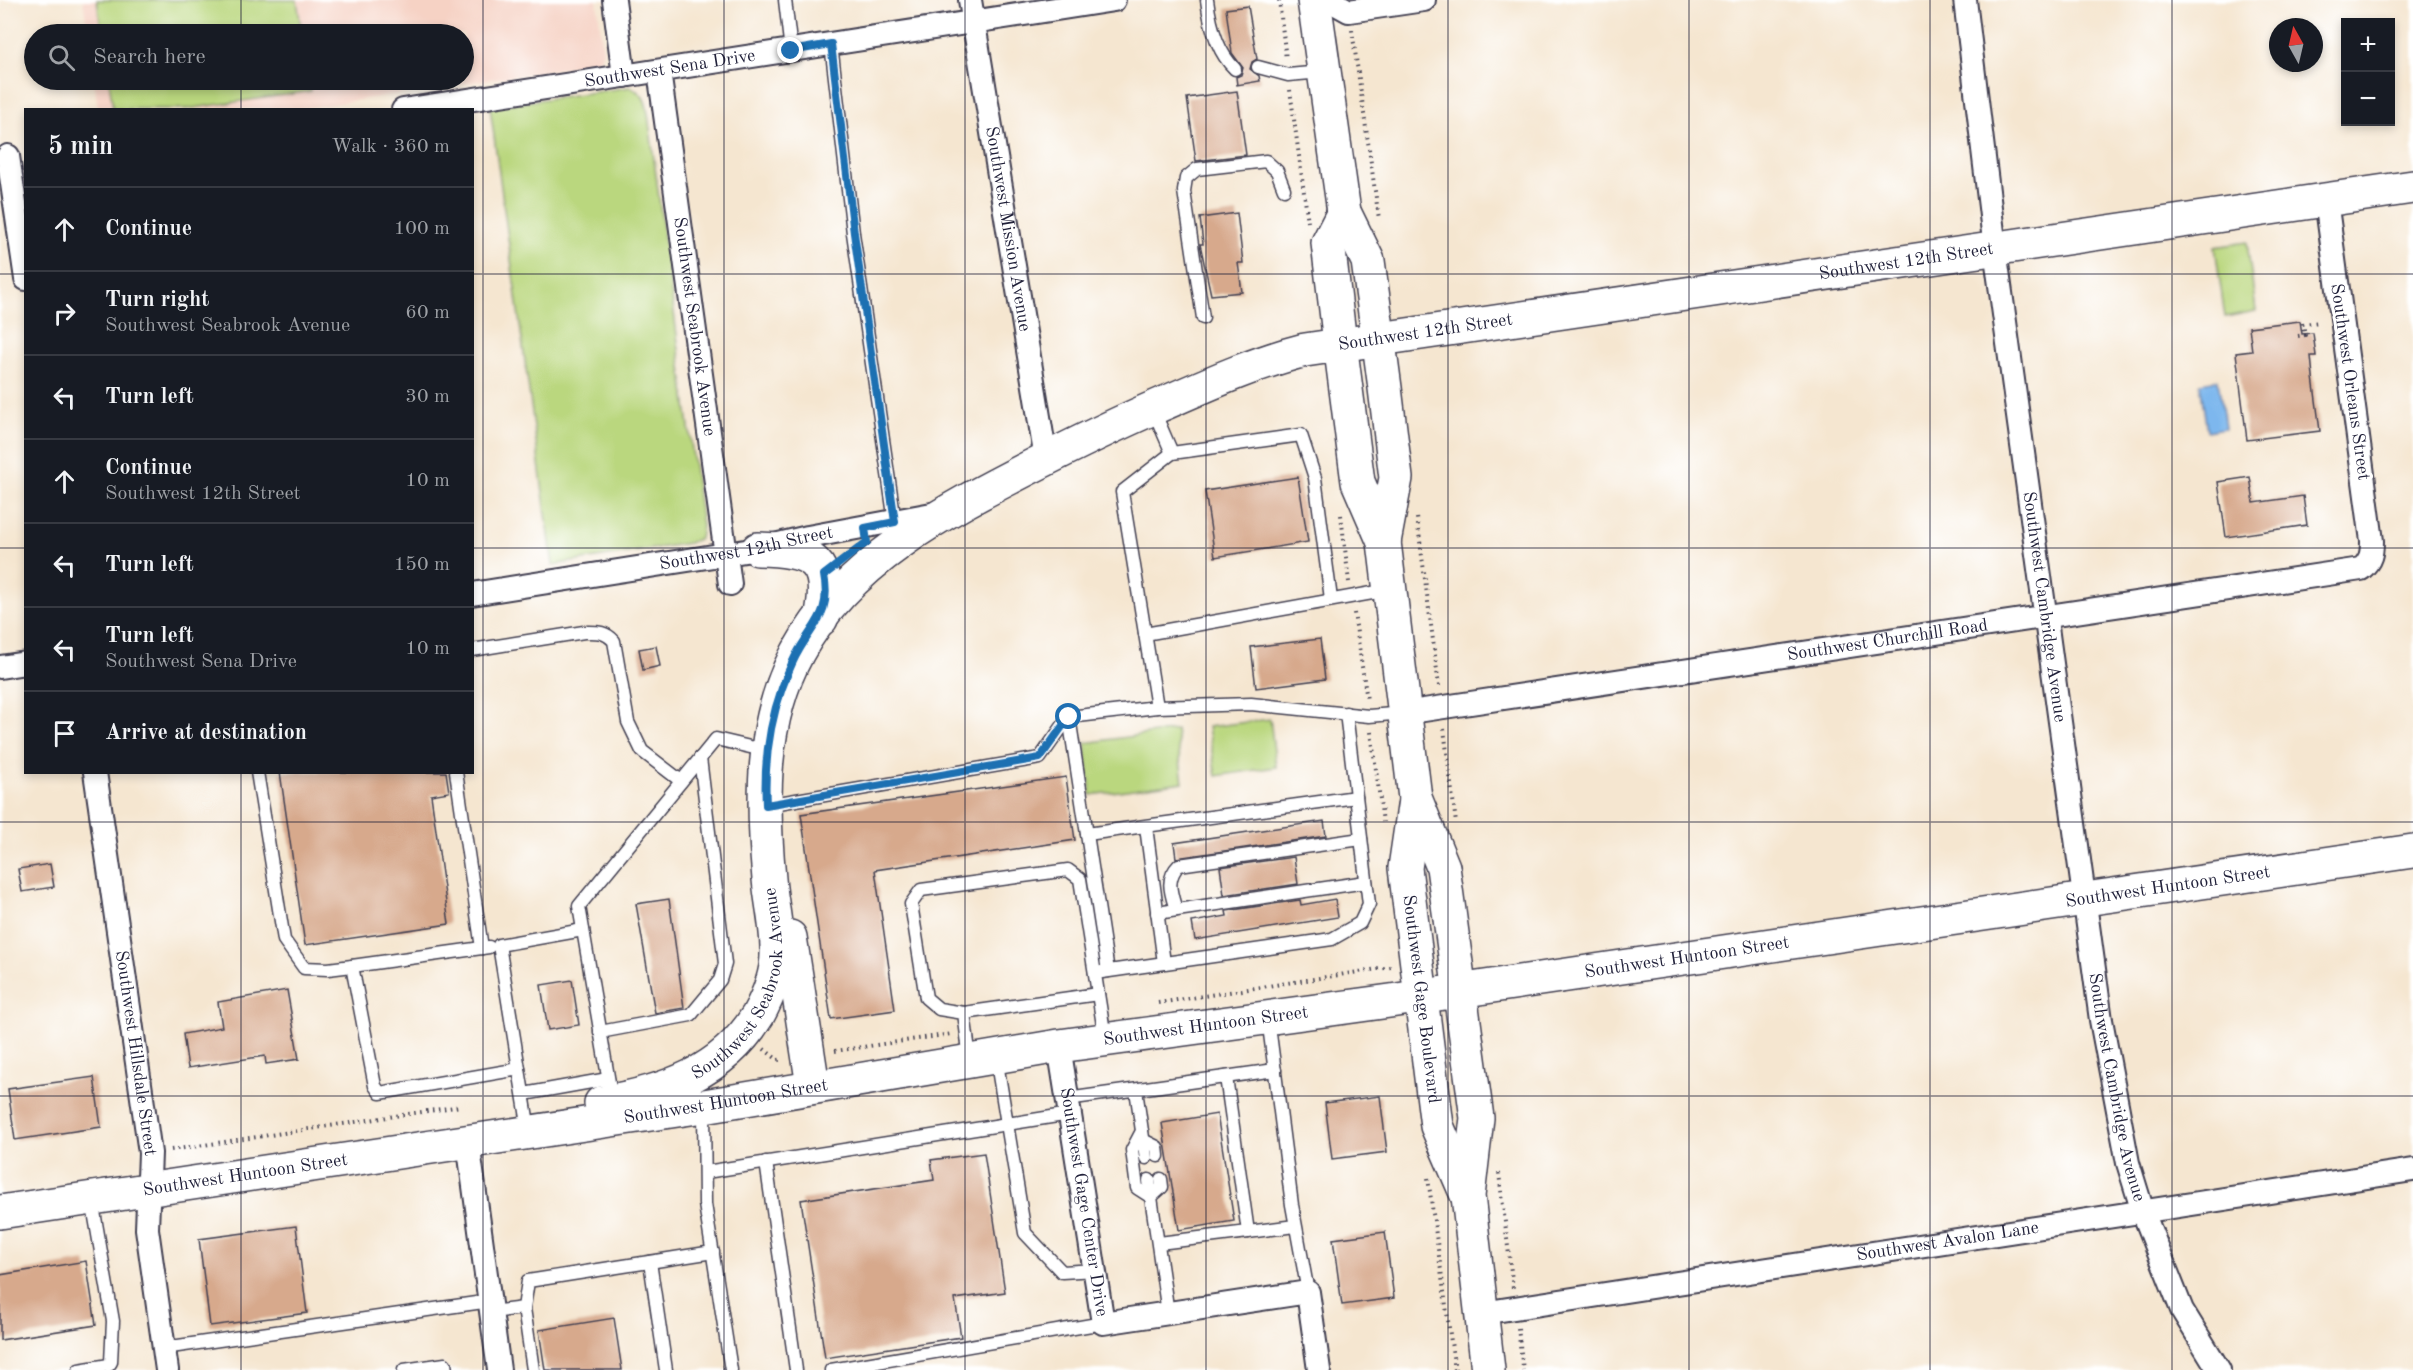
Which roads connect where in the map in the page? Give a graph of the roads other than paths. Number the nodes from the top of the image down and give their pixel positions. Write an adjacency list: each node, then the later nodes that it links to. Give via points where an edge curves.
1 (614, 0): 17 (street)
2 (785, 0): 12 (lane)
3 (970, 0): 10 (street, Southwest Mission Avenue)
4 (1114, 0): 10 (street, Southwest Sena Drive)
5 (1207, 0): 14 (lane, via 1221,51)
6 (1314, 0): 16 (main road, Southwest Gage Boulevard)
7 (1329, 0): 8 (street, via 1349,11)
8 (1424, 0)
9 (1965, 0): 24 (street, Southwest Cambridge Avenue)
10 (974, 23): 11 (street, Southwest Sena Drive); 31 (street, Southwest Mission Avenue)
11 (831, 44): 12 (street, Southwest Sena Drive); 33 (lane)
12 (791, 51): 15 (street, Southwest Sena Drive)
13 (1258, 67): 16 (lane, via 1288,75)
14 (1235, 69)
15 (658, 71): 17 (street, Southwest Sena Drive); 36 (street, Southwest Seabrook Avenue)
16 (1324, 72): 23 (main road, Southwest Gage Boulevard)
17 (624, 76): 18 (street, Southwest Sena Drive)
18 (417, 108)
19 (11, 157): 25 (street)
20 (2413, 187): 22 (main road, Southwest 12th Street)
21 (1284, 189): 26 (lane, via 1276,171 1266,161 1197,169 1186,178 1184,191)
22 (2326, 200): 24 (main road, Southwest 12th Street); 37 (street, Southwest Orleans Street, via 2372,541)
23 (1344, 212): 27 (main road, Southwest Gage Boulevard, via 1368,261); 28 (main road, Southwest Gage Boulevard, via 1328,243)
24 (1995, 249): 27 (main road, Southwest 12th Street, via 1550,316); 42 (street, Southwest Cambridge Avenue)
25 (24, 263)
26 (1203, 318)
27 (1378, 337): 28 (main road, Southwest 12th Street); 34 (main road, Southwest Gage Boulevard, via 1396,478)
28 (1340, 343): 29 (main road, Southwest 12th Street, via 1272,359); 34 (main road, Southwest Gage Boulevard, via 1358,482)
29 (1153, 408): 30 (lane); 31 (main road, Southwest 12th Street)
30 (1172, 453): 41 (lane, via 1301,435 1315,478); 44 (lane, via 1122,492)
31 (1046, 459): 32 (main road, Southwest 12th Street)
32 (959, 506): 33 (street, Southwest 12th Street); 43 (main road, Southwest Seabrook Avenue, via 882,555 853,581)
33 (895, 522): 35 (street, Southwest 12th Street)
34 (1384, 542): 39 (main road, Southwest Gage Boulevard)
35 (758, 549): 36 (street, Southwest 12th Street); 43 (main road, via 786,549 817,564 826,588)
36 (726, 555): 38 (street, Southwest Seabrook Avenue); 40 (street, Southwest 12th Street)
37 (2368, 563): 42 (street, Southwest Churchill Road, via 2352,572)
38 (730, 584)
39 (1390, 590): 41 (lane); 50 (main road, Southwest Gage Boulevard)
40 (474, 594)
41 (1331, 599): 44 (lane)
42 (2047, 618): 50 (street, Southwest Churchill Road); 66 (street, Southwest Cambridge Avenue)
43 (821, 619): 52 (main road, Southwest Seabrook Avenue, via 799,651 783,687)
44 (1145, 634): 48 (lane)
45 (474, 651): 57 (lane, via 584,632 609,635 614,641 628,723 642,751)
46 (24, 663): 47 (street)
47 (0, 667)
48 (1157, 707): 49 (lane, via 1251,704); 51 (lane)
49 (1346, 713): 50 (lane); 58 (lane)
50 (1404, 713): 59 (main road, Southwest Gage Boulevard)
51 (1069, 717): 60 (lane, via 1040,758); 62 (lane)
52 (768, 752): 53 (lane, via 716,739); 60 (main road, Southwest Seabrook Avenue, via 764,776)
53 (700, 758): 57 (lane); 81 (lane, via 725,964 720,980 691,1015)
54 (95, 774): 103 (street, Southwest Hillsdale Street, via 150,1153)
55 (257, 774): 73 (lane, via 284,940 304,968)
56 (456, 774): 71 (lane)
57 (681, 781): 69 (lane, via 579,906)
58 (1356, 797): 61 (lane); 63 (lane)
59 (1415, 798): 76 (main road, Southwest Gage Boulevard, via 1443,867); 78 (main road, Southwest Gage Boulevard, via 1405,868)
60 (766, 813): 88 (main road, Southwest Seabrook Avenue, via 780,876); 91 (main road, Southwest Seabrook Avenue, via 777,950 766,1001 735,1047 718,1062 686,1080)
61 (1146, 826): 62 (lane); 68 (lane)
62 (1087, 834): 74 (lane)
63 (1361, 839): 65 (lane); 67 (lane, via 1179,865 1170,881)
64 (2413, 850): 66 (main road, Southwest Huntoon Street)
65 (1366, 882): 67 (lane); 72 (lane, via 1369,904 1360,923 1332,939)
66 (2082, 899): 76 (main road, Southwest Huntoon Street); 108 (street, Southwest Cambridge Avenue, via 2122,1130)
67 (1176, 910): 68 (lane)
68 (1157, 914): 72 (lane)
69 (583, 930): 70 (lane); 81 (lane)
70 (499, 945): 71 (lane); 85 (lane)
71 (482, 948): 73 (lane)
72 (1164, 963): 74 (lane)
73 (352, 966): 85 (lane, via 375,1086 380,1093)
74 (1108, 971): 75 (lane)
75 (1095, 973): 77 (lane); 79 (lane, via 1080,879 1068,870 921,890 911,904 926,998 939,1008)
76 (1459, 990): 78 (main road, Southwest Huntoon Street); 104 (main road, Southwest Gage Boulevard, via 1477,1118)
77 (1098, 994): 79 (lane); 82 (lane)
78 (1421, 996): 80 (main road, Southwest Huntoon Street); 104 (main road, Southwest Gage Boulevard, via 1437,1126)
79 (964, 1014): 84 (lane)
80 (1268, 1018): 82 (main road, Southwest Huntoon Street); 86 (lane)
81 (600, 1032): 91 (lane)
82 (1106, 1040): 83 (main road, Southwest Huntoon Street)
83 (1059, 1046): 84 (main road, Southwest Huntoon Street); 93 (street, Southwest Gage Center Drive)
84 (983, 1058): 88 (main road, Southwest Huntoon Street); 94 (lane)
85 (519, 1069): 90 (lane)
86 (1275, 1071): 87 (lane); 109 (lane)
87 (1226, 1077): 89 (lane); 110 (lane)
88 (813, 1086): 92 (main road, Southwest Huntoon Street)
89 (1136, 1090): 93 (lane); 96 (lane)
90 (524, 1094): 91 (lane); 95 (lane)
91 (612, 1100): 92 (main road, Southwest Huntoon Street); 95 (main road, Southwest Seabrook Avenue, via 551,1114)
92 (704, 1106): 101 (lane)
93 (1069, 1106): 94 (lane); 114 (street, Southwest Gage Center Drive)
94 (1006, 1124): 99 (lane); 114 (lane, via 1025,1233 1062,1272)
95 (530, 1132): 97 (main road, Southwest Huntoon Street)
96 (1143, 1136): 98 (lane); 105 (lane, via 1131,1149 1137,1188)
97 (468, 1142): 103 (main road, Southwest Huntoon Street); 116 (street)
98 (1152, 1157)
99 (766, 1162): 101 (lane); 129 (lane)
100 (2413, 1170): 108 (street, Southwest Avalon Lane)
101 (706, 1172): 112 (lane, via 705,1204)
102 (1155, 1180): 105 (lane)
103 (148, 1190): 106 (main road, Southwest Huntoon Street); 121 (street, Southwest Hillsdale Street, via 147,1229)
104 (1468, 1196): 119 (main road, Southwest Gage Boulevard)
105 (1151, 1197): 111 (lane)
106 (92, 1198): 107 (main road, Southwest Huntoon Street); 122 (lane, via 113,1321 111,1362)
107 (0, 1212)
108 (2143, 1212): 119 (street, Southwest Avalon Lane); 133 (street, Southwest Cambridge Avenue, via 2182,1310)
109 (1295, 1226): 110 (lane); 115 (lane)
110 (1248, 1232): 111 (lane)
111 (1159, 1243): 118 (lane)
112 (713, 1252): 113 (lane); 128 (lane)
113 (650, 1262): 117 (lane, via 528,1281); 127 (lane)
114 (1095, 1270): 120 (street, Southwest Gage Center Drive)
115 (1308, 1292): 118 (street, Southwest Gage Center Drive); 131 (street)
116 (491, 1307): 117 (lane); 121 (lane); 125 (street)
117 (524, 1308): 126 (lane)
118 (1168, 1313): 120 (street, Southwest Gage Center Drive)
119 (1482, 1313): 132 (main road, Southwest Gage Boulevard)
120 (1103, 1323): 130 (lane)
121 (166, 1359)
122 (80, 1370)
123 (404, 1370): 124 (lane, via 445,1364)
124 (446, 1370)
125 (499, 1370)
126 (533, 1370)
127 (666, 1370)
128 (731, 1370)
129 (796, 1370)
130 (831, 1370)
131 (1319, 1370)
132 (1488, 1370)
133 (2219, 1370)

